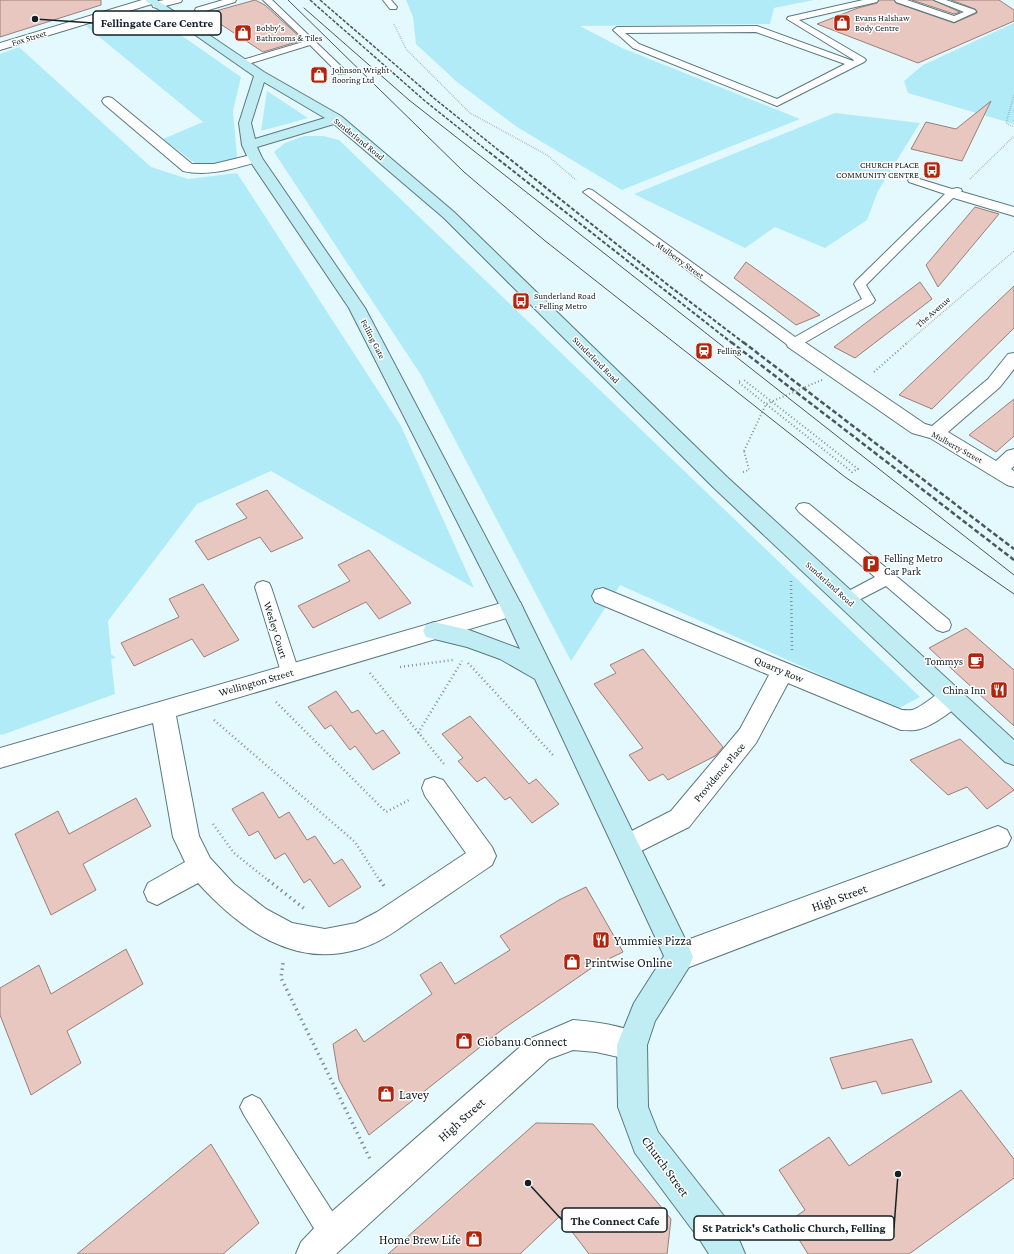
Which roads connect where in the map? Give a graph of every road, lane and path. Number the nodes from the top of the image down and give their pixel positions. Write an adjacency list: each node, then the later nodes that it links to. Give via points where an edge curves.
1 (178, 0): 8 (street, Fox Street)
2 (232, 0): 10 (lane)
3 (267, 0): 11 (lane)
4 (387, 0): 9 (lane)
5 (874, 0): 14 (lane, via 791,19 861,60)
6 (899, 0): 7 (lane, via 954,19 972,12)
7 (938, 0)
8 (152, 2): 12 (street, Fox Street); 13 (street, Sunderland Road)
9 (393, 7): 25 (path, via 395,28 406,49 470,113 547,154)
10 (199, 10)
11 (312, 42): 13 (lane); 15 (lane)
12 (0, 47)
13 (242, 63): 16 (street, Sunderland Road)
14 (854, 64): 14 (lane, via 777,103 636,46 617,30 757,29)
15 (342, 72)
16 (260, 75): 19 (street, Sunderland Road); 22 (street, Felling Gate, via 245,123)
17 (1014, 95): 20 (path, via 1006,123)
18 (108, 101): 22 (street, via 188,168 216,169)
19 (336, 119): 22 (street); 46 (street, Sunderland Road, via 449,215 715,477)
20 (1014, 127)
21 (1014, 136): 23 (path)
22 (252, 151): 47 (street, Felling Gate, via 357,308)
23 (978, 171)
24 (913, 180): 26 (lane)
25 (588, 192): 29 (lane, Mulberry Street)
26 (955, 192): 27 (street); 29 (lane, via 860,284 869,300)
27 (1014, 212)
28 (1014, 251): 31 (path, The Avenue)
29 (794, 344): 36 (street, Mulberry Street, via 913,426)
30 (1014, 358): 36 (street, via 994,383)
31 (873, 373)
32 (824, 379): 35 (path, bridge)
33 (744, 380): 35 (path, via 858,469 852,472)
34 (740, 381): 35 (path, via 738,382)
35 (766, 404): 37 (path, bridge)
36 (936, 433): 39 (street, Mulberry Street)
37 (744, 451)
38 (1014, 455): 39 (street)
39 (998, 470): 40 (street, Mulberry Street)
40 (1014, 480)
41 (804, 508): 42 (lane)
42 (887, 578): 46 (lane); 48 (lane)
43 (791, 582): 51 (path)
44 (263, 587): 54 (lane, Wesley Court)
45 (603, 596): 51 (street, Quarry Row)
46 (847, 599): 57 (street, Sunderland Road)
47 (512, 608): 49 (street, Wellington Street); 55 (street, Felling Gate)
48 (943, 625)
49 (434, 631): 54 (street, Wellington Street); 55 (street, via 469,638 508,653)
50 (463, 659): 52 (path); 60 (path); 62 (path)
51 (788, 661): 57 (street, Quarry Row, via 901,720 918,720); 67 (street, Providence Place, via 748,736 680,819)
52 (392, 668)
53 (376, 670): 60 (path, via 368,671)
54 (290, 672): 58 (street, Wellington Street)
55 (543, 672): 67 (street, Felling Gate)
56 (280, 697): 64 (path, via 273,699 386,812)
57 (953, 697): 61 (street, Sunderland Road)
58 (192, 701): 59 (street, Wellington Street); 70 (path, via 355,842)
59 (163, 710): 63 (street, Wellington Street); 68 (street, via 186,837)
60 (418, 733): 64 (path, via 453,775)
61 (1014, 755)
62 (554, 756)
63 (0, 758)
64 (434, 788): 70 (street, via 483,856)
65 (211, 821): 72 (path, via 234,853)
66 (998, 838): 73 (street, High Street)
67 (627, 846): 73 (street, Felling Gate)
68 (201, 867): 69 (street); 71 (street, via 225,893 256,918)
69 (157, 892)
70 (402, 912): 72 (street, via 359,936)
71 (288, 936): 72 (street, via 325,942); 76 (path, via 281,978)
72 (343, 938)
73 (679, 957): 74 (street, via 644,1013)
74 (632, 1045): 76 (street, High Street, via 573,1035 539,1049); 78 (street, Church Street, via 633,1107 646,1142 712,1228)
75 (252, 1107): 77 (lane)
76 (384, 1188): 77 (street, High Street)
77 (323, 1244)
78 (728, 1254)

